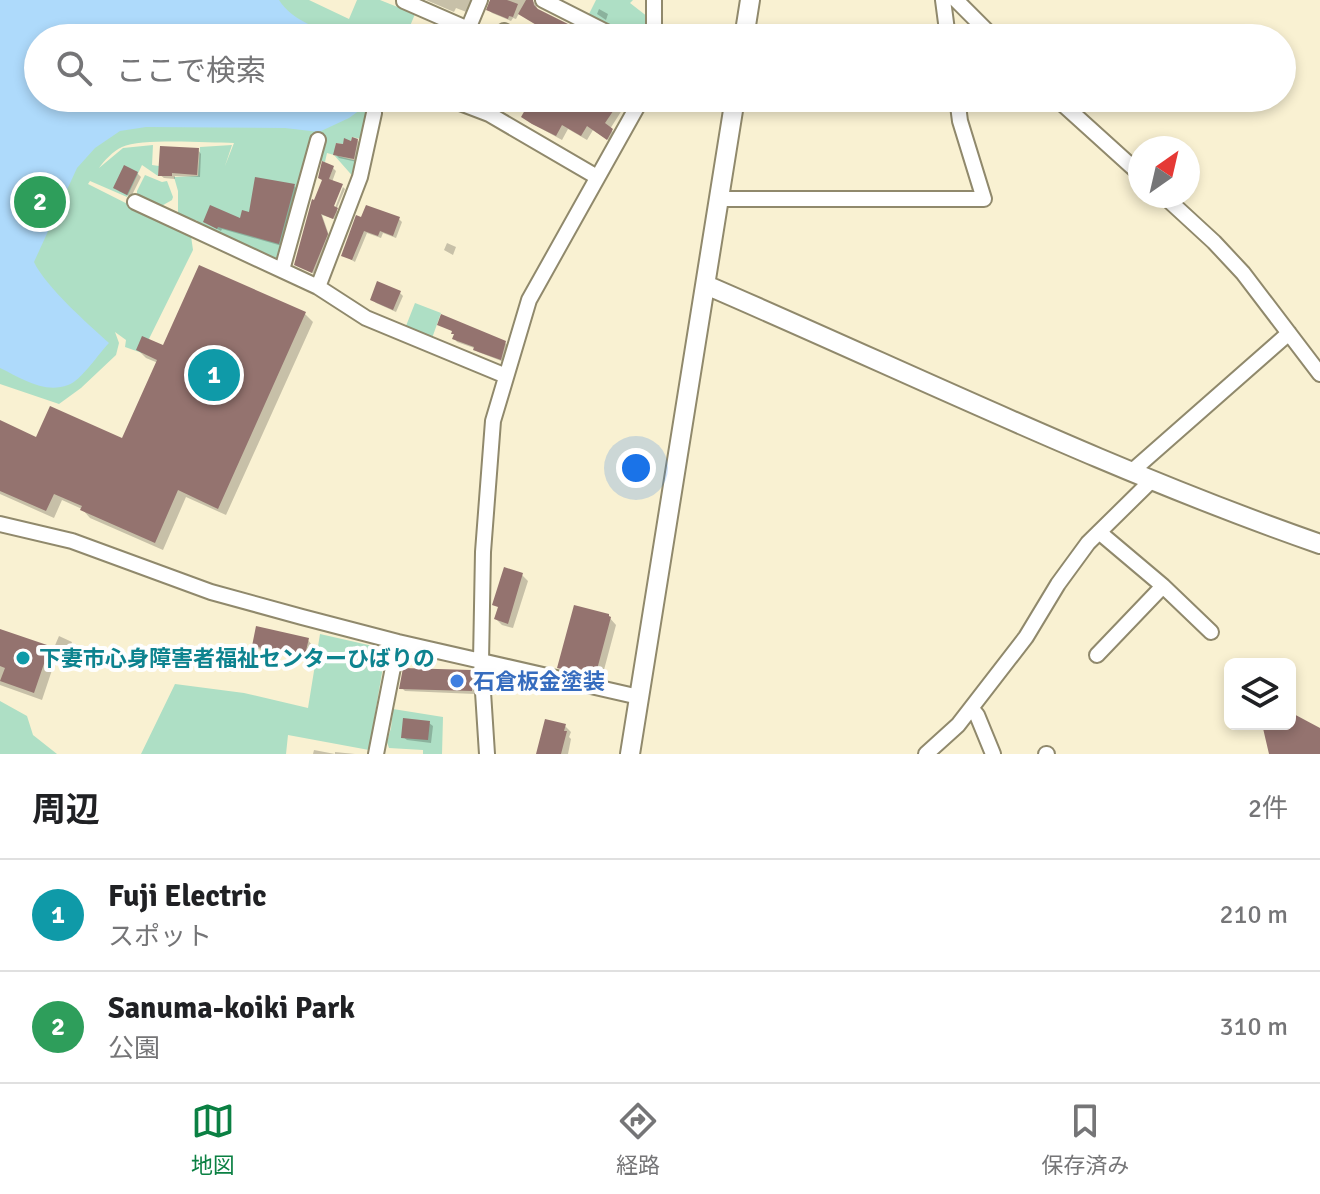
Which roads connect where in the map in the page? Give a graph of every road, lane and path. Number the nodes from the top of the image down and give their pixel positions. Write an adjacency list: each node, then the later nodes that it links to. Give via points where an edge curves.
1 (404, 0): 8 (street)
2 (480, 0): 9 (street)
3 (543, 0): 10 (street)
4 (654, 0): 11 (street)
5 (750, 0): 12 (street)
6 (943, 0): 13 (street)
7 (956, 0): 14 (street)
8 (451, 24)
9 (473, 24)
10 (590, 24)
11 (654, 24)
12 (746, 24)
13 (946, 24)
14 (980, 24)
15 (484, 112): 23 (street)
16 (633, 112): 23 (street)
17 (733, 112): 24 (street)
18 (959, 112): 24 (street, via 984,199)
19 (1071, 112): 22 (street)
20 (374, 113): 29 (street, via 360,177)
21 (318, 140): 27 (street)
22 (1128, 163)
23 (597, 177): 32 (street, via 529,300)
24 (719, 199): 28 (street)
25 (135, 202): 27 (street)
26 (1177, 208): 30 (street, via 1243,273)
27 (282, 270): 29 (street)
28 (706, 285): 33 (street); 43 (street)
29 (318, 287): 32 (street, via 366,318)
30 (1289, 333): 31 (street); 33 (street)
31 (1320, 374)
32 (506, 376): 42 (street, via 493,421)
33 (1131, 472): 34 (street)
34 (1151, 481): 36 (street); 37 (street)
35 (0, 524): 40 (street, via 72,541 211,592)
36 (1099, 532): 38 (street); 44 (street)
37 (1320, 544)
38 (1163, 586): 39 (street); 41 (street)
39 (1211, 632)
40 (398, 642): 42 (street); 45 (street)
41 (1097, 655)
42 (481, 661): 43 (street); 46 (street)
43 (639, 697): 47 (street)
44 (971, 708): 48 (street); 49 (street)
45 (376, 754)
46 (487, 754)
47 (630, 754)
48 (926, 754)
49 (993, 754)

